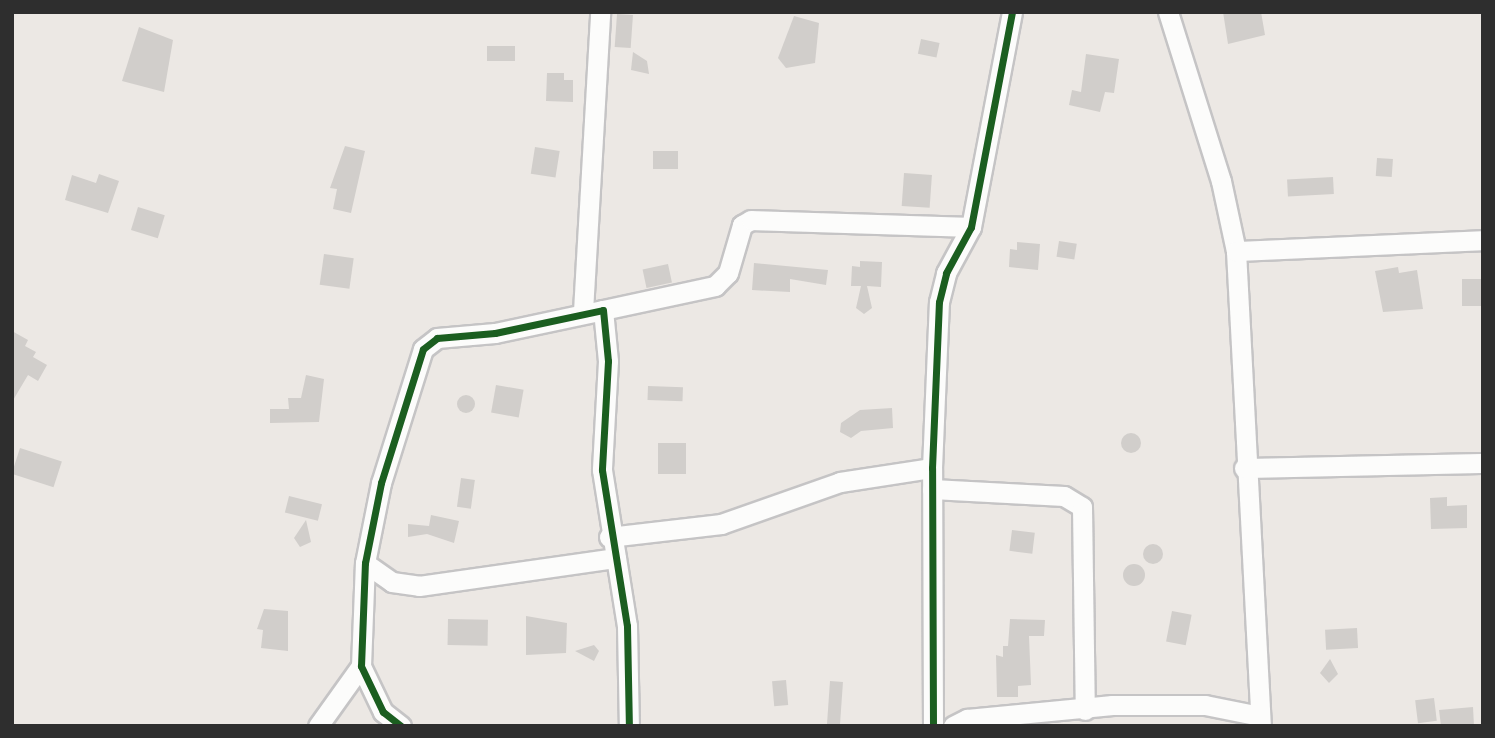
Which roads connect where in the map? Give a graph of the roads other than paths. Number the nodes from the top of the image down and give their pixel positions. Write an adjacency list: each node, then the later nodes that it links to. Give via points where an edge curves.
1 (600, 12): 7 (street)
2 (1012, 12): 4 (street)
3 (1168, 12): 6 (street, via 1222,181)
4 (971, 228): 7 (street, via 751,220 742,225 728,273 715,286); 9 (street, via 948,267 939,302)
5 (1483, 240): 6 (street)
6 (1236, 251): 10 (street)
7 (593, 310): 12 (street, via 608,361 602,470); 14 (street, via 427,343 381,483)
8 (1483, 463): 10 (street)
9 (932, 468): 11 (street); 12 (street, via 840,482 721,524)
10 (1244, 468): 17 (street)
11 (932, 489): 16 (street, via 1064,496 1082,507); 21 (street)
12 (609, 537): 13 (street)
13 (615, 558): 14 (street, via 419,586 392,582); 20 (street, via 627,626)
14 (365, 563): 15 (street)
15 (361, 666): 18 (street); 19 (street, via 383,712)
16 (1085, 710): 17 (street, via 1112,705 1205,705); 22 (street, via 967,719)
17 (1261, 721)
18 (318, 726)
19 (401, 726)
20 (629, 726)
21 (933, 726)
22 (953, 726)

